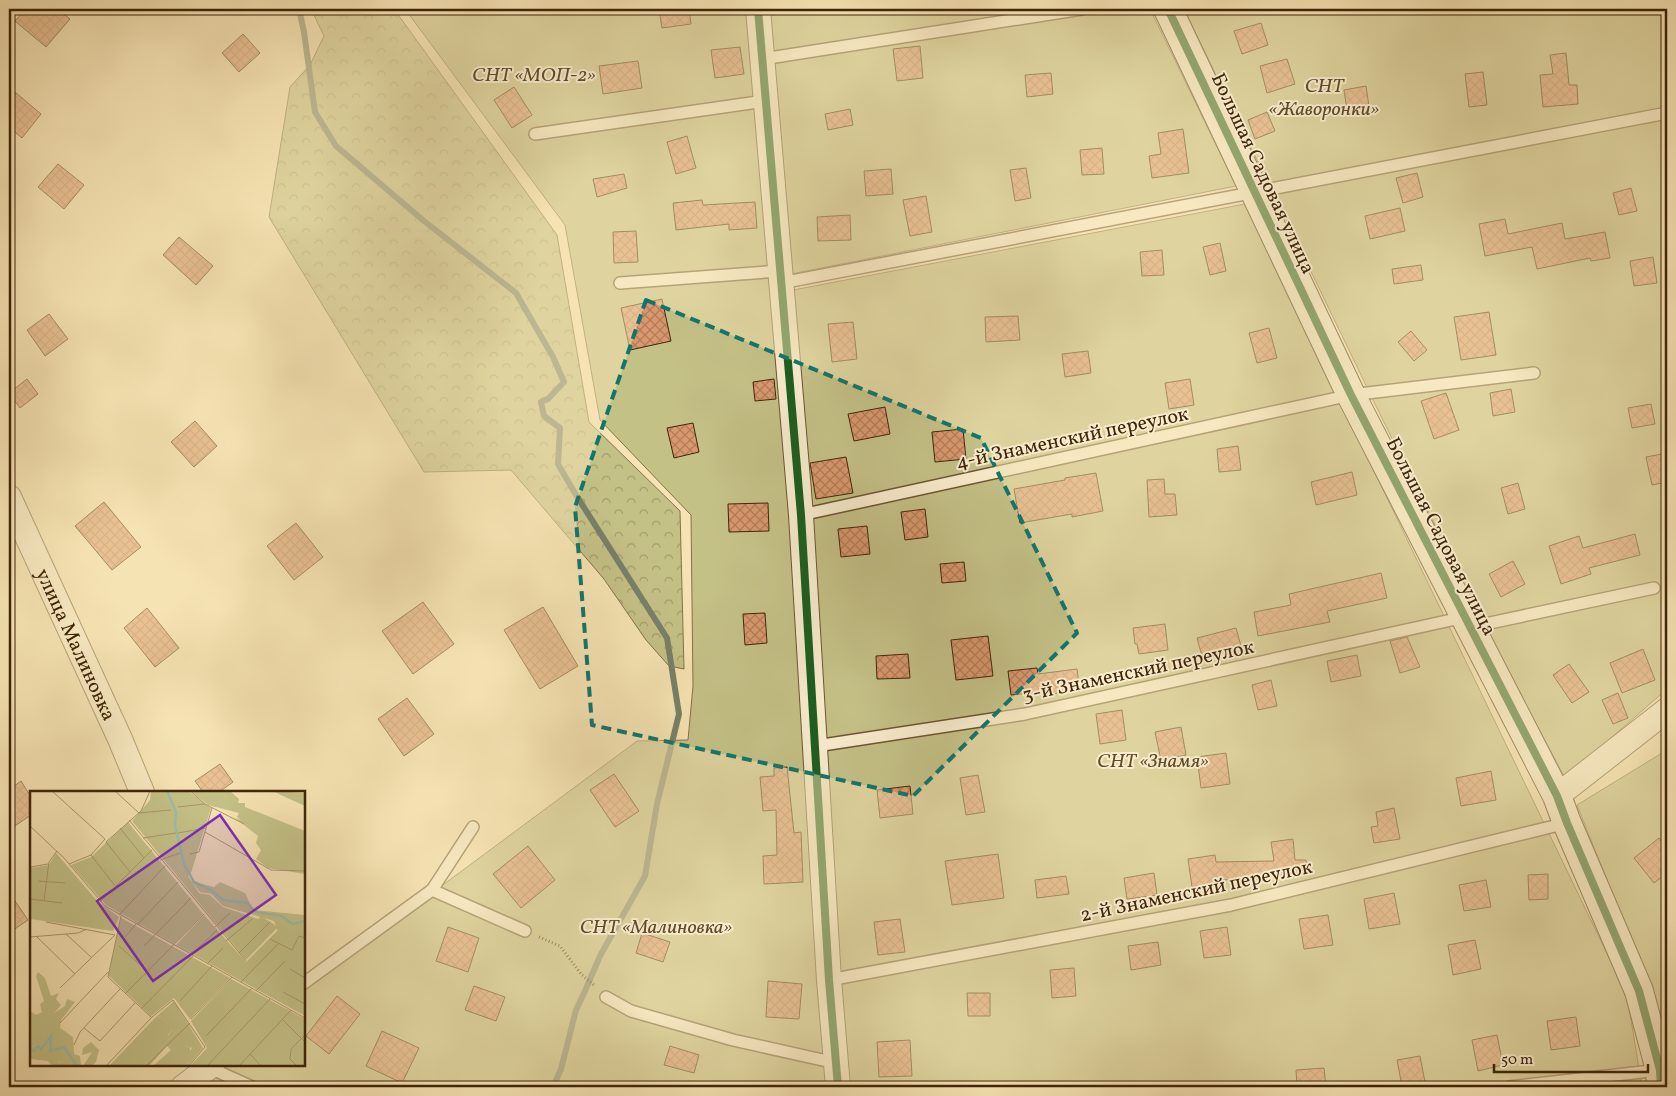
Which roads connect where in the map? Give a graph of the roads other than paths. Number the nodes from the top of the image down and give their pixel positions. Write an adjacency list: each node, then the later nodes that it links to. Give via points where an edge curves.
1 (758, 9): 4 (street)
2 (1082, 9): 4 (lane)
3 (1168, 9): 8 (street, Большая Садовая улица)
4 (762, 59): 5 (street)
5 (765, 101): 7 (lane); 9 (street)
6 (1667, 115): 8 (lane)
7 (536, 134)
8 (1255, 192): 9 (lane); 12 (street, Большая Садовая улица)
9 (781, 277): 10 (lane); 14 (street)
10 (620, 283)
11 (1534, 373): 12 (lane, 4-й Знаменский переулок)
12 (1351, 395): 14 (lane, 4-й Знаменский переулок); 16 (street, Большая Садовая улица)
13 (9, 497): 19 (street, улица Малиновка)
14 (801, 516): 18 (street)
15 (1654, 588): 16 (lane, 3-й Знаменский переулок)
16 (1468, 622): 18 (lane, 3-й Знаменский переулок, via 1025,714); 20 (street, Большая Садовая улица)
17 (1667, 710): 20 (street)
18 (816, 746): 25 (street)
19 (142, 791)
20 (1557, 796): 21 (street, Большая Садовая улица)
21 (1567, 823): 25 (lane, 2-й Знаменский переулок, via 1231,905); 30 (street, Большая Садовая улица, via 1639,991)
22 (472, 827): 23 (lane)
23 (432, 890): 24 (lane); 26 (lane)
24 (525, 931)
25 (829, 980): 28 (street)
26 (305, 982)
27 (606, 997): 28 (lane, via 631,1011 733,1040)
28 (836, 1063): 33 (street)
29 (211, 1066): 31 (street); 32 (lane)
30 (1660, 1079): 34 (lane)
31 (183, 1087)
32 (252, 1087)
33 (838, 1087)
34 (1509, 1087)

